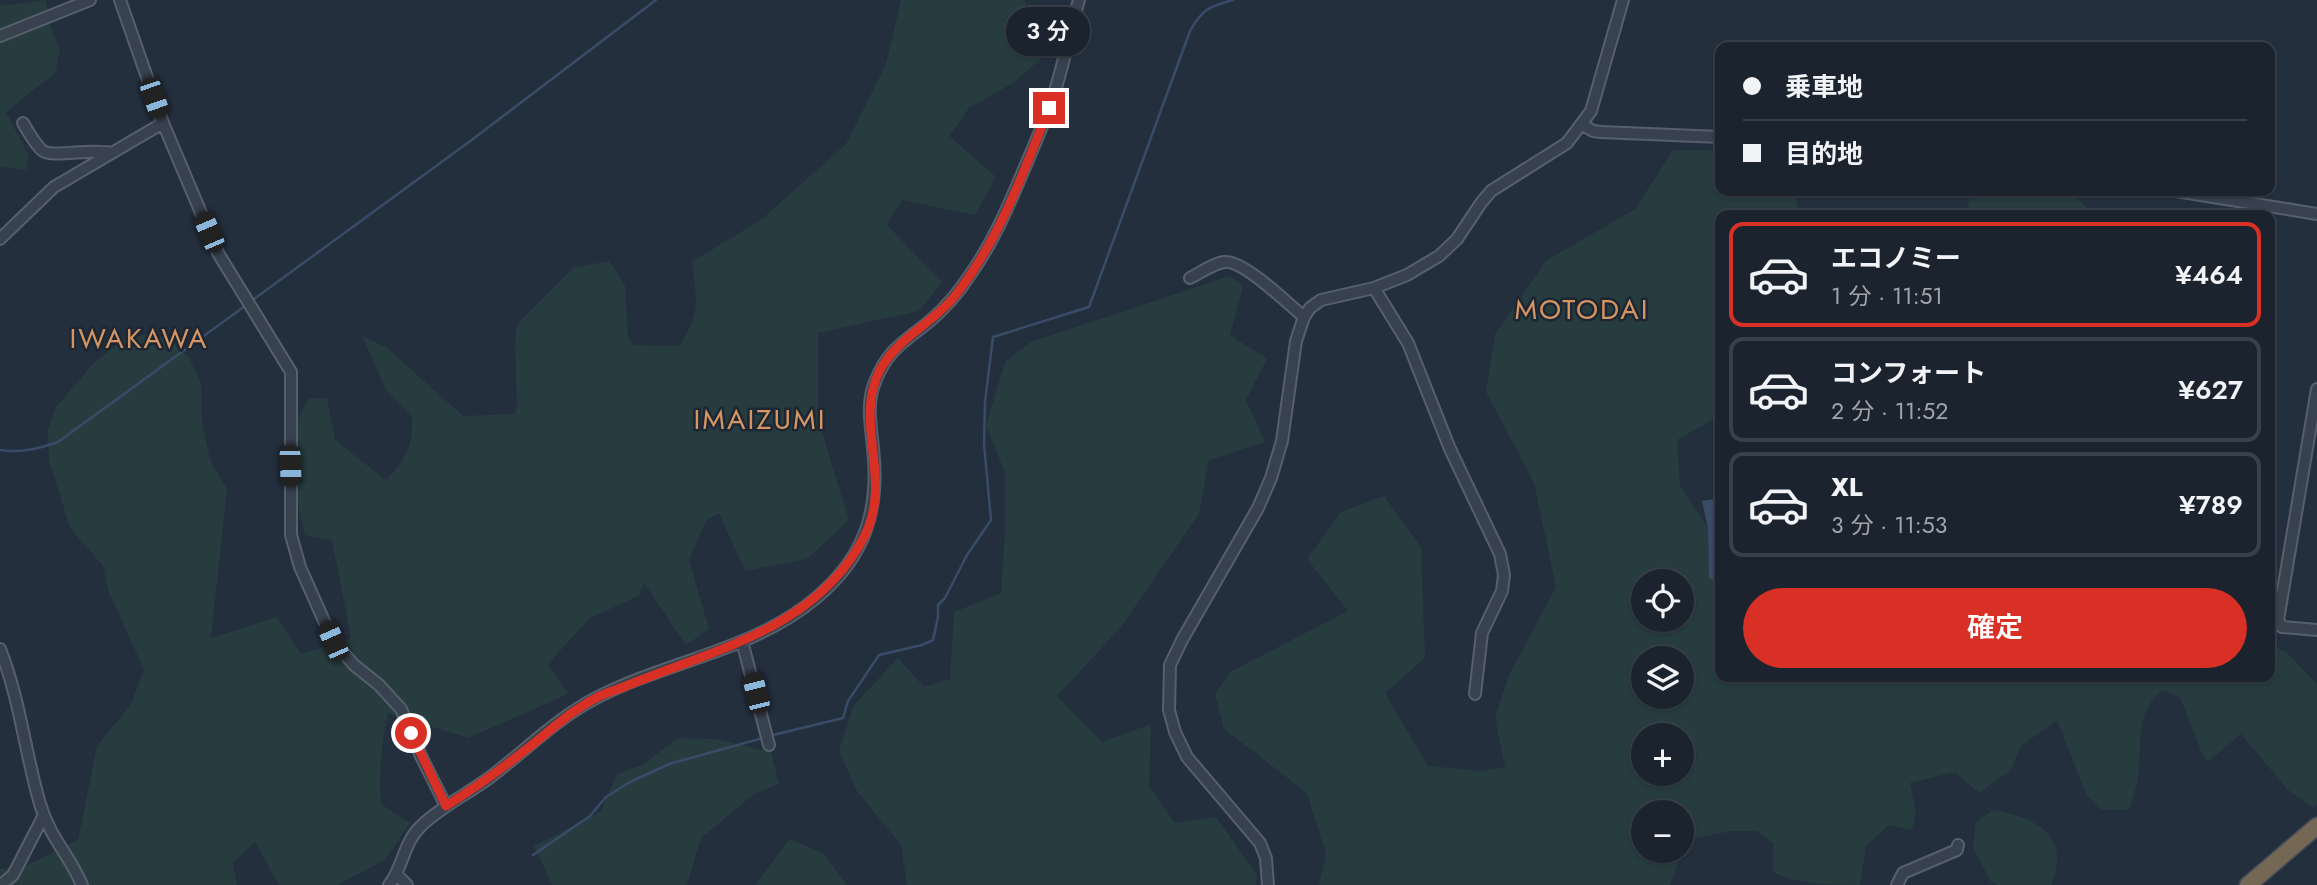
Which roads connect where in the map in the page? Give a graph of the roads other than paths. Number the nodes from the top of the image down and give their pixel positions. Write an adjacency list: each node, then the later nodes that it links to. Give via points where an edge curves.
1 (90, 0): 5 (street)
2 (120, 0): 7 (street)
3 (1079, 0): 20 (street, via 1054,93 995,237 953,299 897,346 873,386 869,408 877,481 866,533 825,590 794,614)
4 (1623, 0): 8 (street)
5 (0, 36)
6 (23, 123): 10 (street, via 42,150 50,153)
7 (163, 123): 10 (street); 24 (street, via 218,253 291,372 292,535 300,567 333,641 401,709)
8 (1583, 125): 9 (street, via 1601,132); 15 (street, via 1554,154 1492,191 1439,256)
9 (1715, 138)
10 (111, 153): 13 (street, via 54,187)
11 (2207, 196): 12 (street)
12 (2317, 214)
13 (0, 239)
14 (1190, 278): 16 (street, via 1228,261 1242,265)
15 (1374, 288): 16 (street, via 1321,300); 22 (street, via 1408,343 1450,449 1500,554 1502,591 1482,633)
16 (1304, 317): 33 (street, via 1271,478 1170,665 1169,710 1175,732 1187,757 1260,844)
17 (2317, 389): 18 (street)
18 (2314, 419): 19 (street, via 2278,620 2281,627)
19 (2317, 630)
20 (743, 641): 23 (street); 24 (street, via 597,697)
21 (0, 649): 25 (street, via 13,683)
22 (1475, 694)
23 (769, 745)
24 (446, 806): 28 (street, via 418,829 402,854)
25 (44, 814): 29 (street, via 13,875); 30 (street)
26 (2317, 826): 35 (highway)
27 (1958, 845): 34 (street, via 1957,850 1903,873)
28 (397, 875): 31 (street); 32 (street)
29 (1, 885)
30 (82, 885)
31 (389, 885)
32 (407, 885)
33 (1268, 885)
34 (1897, 885)
35 (2248, 885)

